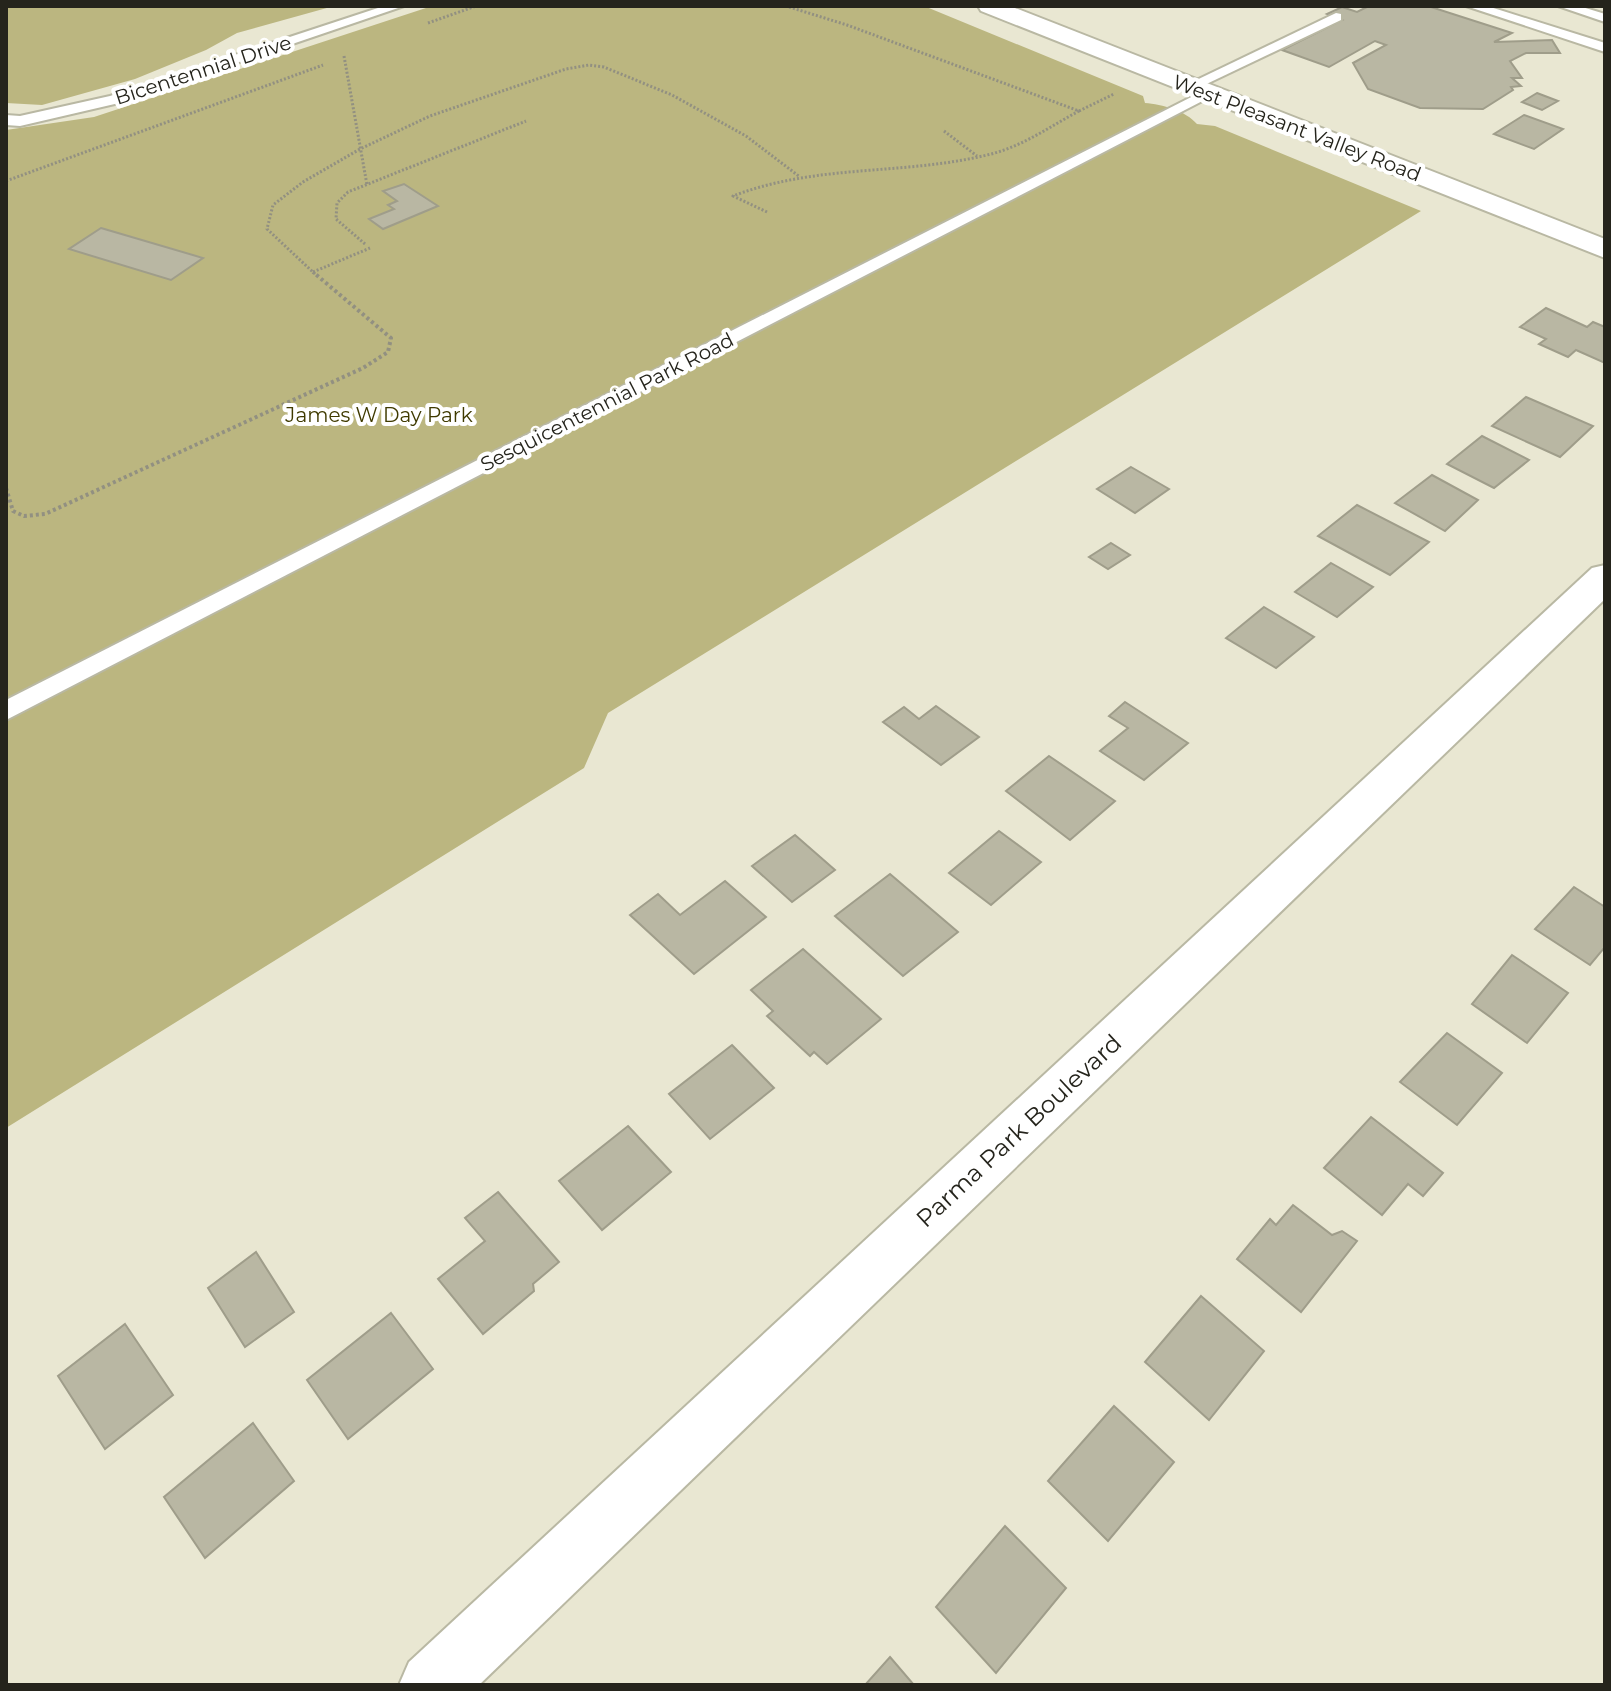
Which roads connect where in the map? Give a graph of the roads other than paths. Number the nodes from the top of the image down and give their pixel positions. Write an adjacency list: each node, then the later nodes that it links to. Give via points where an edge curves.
1 (397, 6): 9 (lane, Bicentennial Drive, via 114,100)
2 (989, 6): 8 (street, West Pleasant Valley Road)
3 (1473, 6): 7 (lane)
4 (1565, 6): 6 (lane)
5 (1336, 17): 8 (lane, Sesquicentennial Park Road)
6 (1605, 18)
7 (1605, 48)
8 (1199, 90): 10 (street, West Pleasant Valley Road); 12 (lane, Sesquicentennial Park Road)
9 (6, 120)
10 (1605, 249)
11 (1605, 577): 13 (street, Parma Park Boulevard)
12 (6, 711)
13 (432, 1685)

